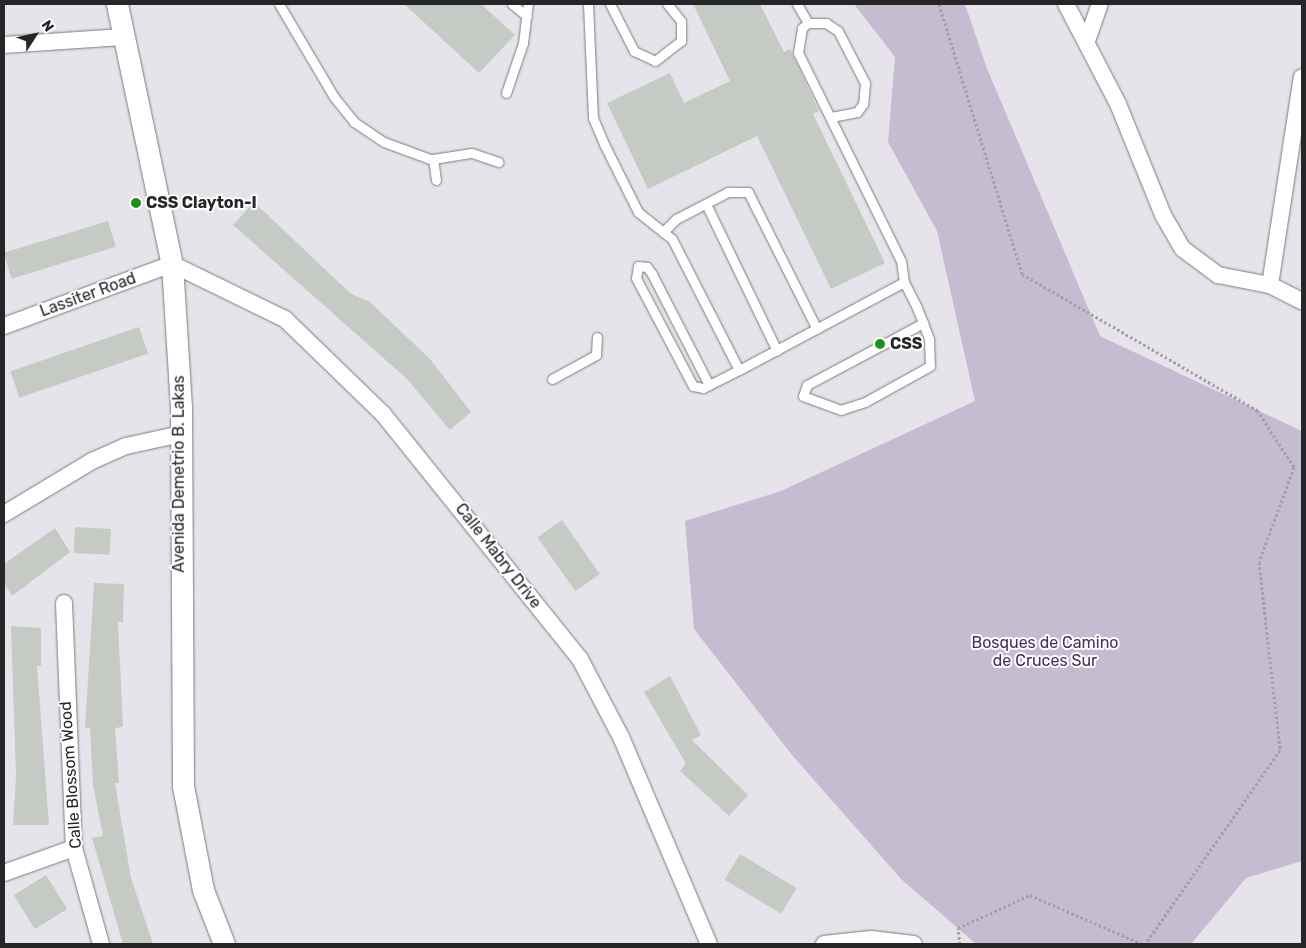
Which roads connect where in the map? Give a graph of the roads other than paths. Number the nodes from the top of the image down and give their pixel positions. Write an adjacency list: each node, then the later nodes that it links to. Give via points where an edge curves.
1 (117, 4): 13 (street, Avenida Demetrio B. Lakas)
2 (280, 4): 19 (lane, via 334,97 354,122 384,142)
3 (512, 4): 11 (lane)
4 (528, 4): 11 (lane)
5 (588, 4): 23 (lane, via 594,118 638,212)
6 (610, 4): 7 (lane, via 634,51 655,61 681,41 681,21)
7 (667, 4)
8 (797, 4): 12 (lane)
9 (1066, 4): 14 (street)
10 (1100, 4): 14 (street)
11 (527, 16): 17 (lane, via 523,43)
12 (808, 23): 18 (lane, via 802,28 798,53); 18 (lane, via 826,24 838,31 865,83 863,104 857,112)
13 (122, 37): 15 (street); 24 (street, Avenida Demetrio B. Lakas)
14 (1087, 41): 26 (street, via 1183,249 1218,275)
15 (4, 45)
16 (1302, 77): 26 (street)
17 (506, 93)
18 (832, 117): 25 (lane, via 901,261)
19 (430, 160): 20 (lane, via 472,153); 21 (lane)
20 (498, 162)
21 (436, 180)
22 (706, 204): 23 (lane); 30 (lane, via 728,192 748,192); 32 (lane)
23 (663, 232): 33 (lane, via 678,249)
24 (172, 264): 29 (street, Lassiter Road); 36 (street, Avenida Demetrio B. Lakas); 43 (street, Calle Mabry Drive, via 285,319 383,414 580,659 603,699)
25 (904, 282): 28 (lane); 30 (lane)
26 (1270, 285): 27 (street)
27 (1302, 301)
28 (923, 323): 28 (lane, via 932,351 930,366 865,402 841,410 803,396 807,384)
29 (4, 326)
30 (817, 329): 32 (lane)
31 (597, 337): 34 (lane, via 596,355)
32 (777, 351): 33 (lane)
33 (739, 370): 35 (lane)
34 (552, 379)
35 (709, 385): 35 (lane, via 700,389 688,379 636,278 638,266 647,267 652,274)
36 (181, 434): 37 (street, via 126,446 92,461); 42 (street, Avenida Demetrio B. Lakas, via 183,786 203,890)
37 (4, 514)
38 (64, 603): 39 (street, Calle Blossom Wood)
39 (74, 848): 40 (street); 41 (street, Calle Blossom Wood)
40 (4, 873)
41 (100, 944)
42 (224, 944)
43 (709, 944)
44 (824, 944): 45 (street, via 871,939)
45 (914, 944)

